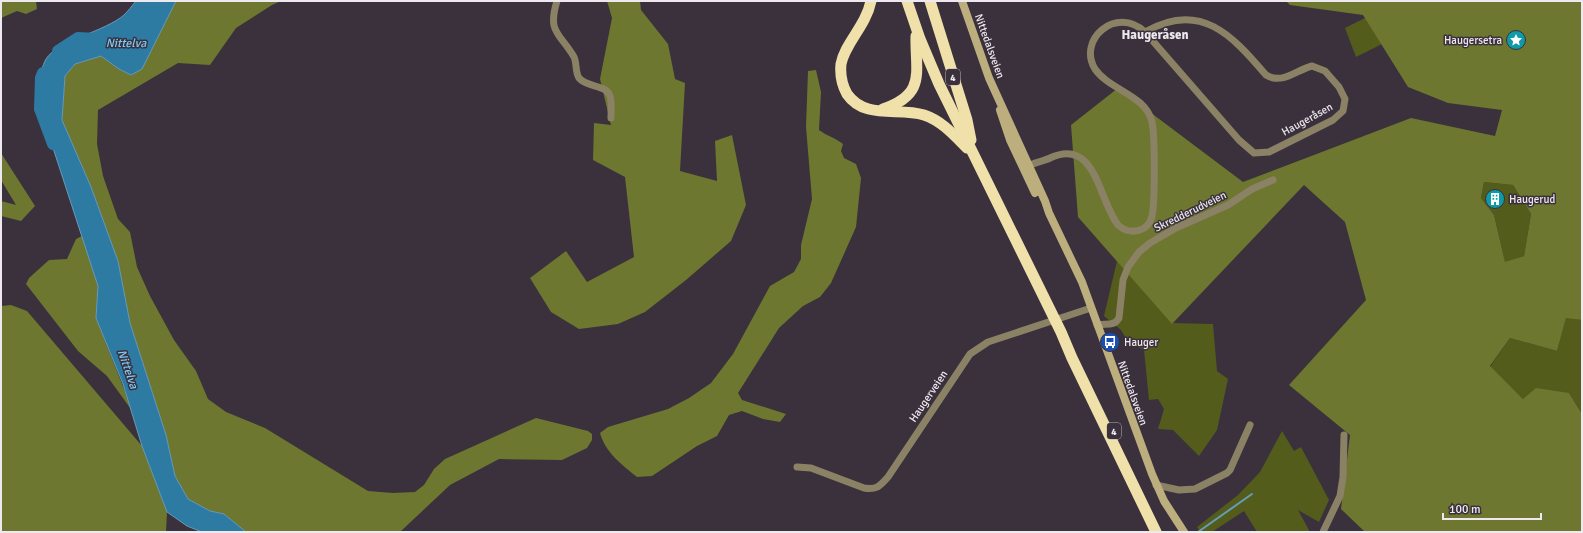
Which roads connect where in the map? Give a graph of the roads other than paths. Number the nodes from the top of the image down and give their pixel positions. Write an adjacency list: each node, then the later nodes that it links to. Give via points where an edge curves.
1 (557, 1): 11 (street, via 553,24 557,35 574,58 578,77 586,84 605,89 610,96)
2 (870, 1): 10 (highway, 4, via 863,24 844,56 841,74 843,86 852,99 861,106)
3 (907, 1): 8 (highway, 4)
4 (930, 1): 12 (highway, 4, via 967,120)
5 (962, 1): 13 (main road, Nittedalsveien, via 978,49)
6 (1183, 12): 9 (street, via 1168,17)
7 (1212, 17): 9 (street, Haugeråsen, via 1228,30 1270,77 1280,79 1312,66 1325,71 1343,94 1344,106 1339,116 1269,152 1254,153 1239,140)
8 (916, 28): 10 (highway, 4, via 918,67 914,86 909,95 899,103); 12 (highway, 4, via 939,84)
9 (1145, 32): 13 (street, Haugeråsen, via 1130,22 1108,25 1094,41 1092,55 1093,63 1101,75 1140,104 1150,116 1153,131 1153,184 1152,216 1148,224 1134,232 1118,225 1089,166 1079,155 1064,153)
10 (879, 111): 12 (highway, 4, via 929,117 945,127)
11 (611, 118)
12 (973, 154): 17 (highway, 4)
13 (1028, 169): 15 (main road, Nittedalsveien, via 1079,276)
14 (1273, 180): 16 (street, Skredderudveien, via 1252,189 1228,205 1176,228 1145,247 1128,267 1123,280 1117,322)
15 (1091, 308): 16 (main road, Nittedalsveien); 20 (street, Haugerveien, via 988,342 970,354 879,488 864,488 811,468)
16 (1097, 324): 21 (main road, Nittedalsveien)
17 (1062, 332): 22 (highway, 4, via 1072,358); 23 (highway, 4, via 1077,355)
18 (1250, 425): 21 (street, via 1227,474 1195,489 1179,490)
19 (1344, 436): 25 (street, via 1340,496)
20 (797, 467)
21 (1156, 484): 24 (main road, Nittedalsveien, via 1168,509)
22 (1156, 532)
23 (1163, 532)
24 (1184, 532)
25 (1323, 532)

